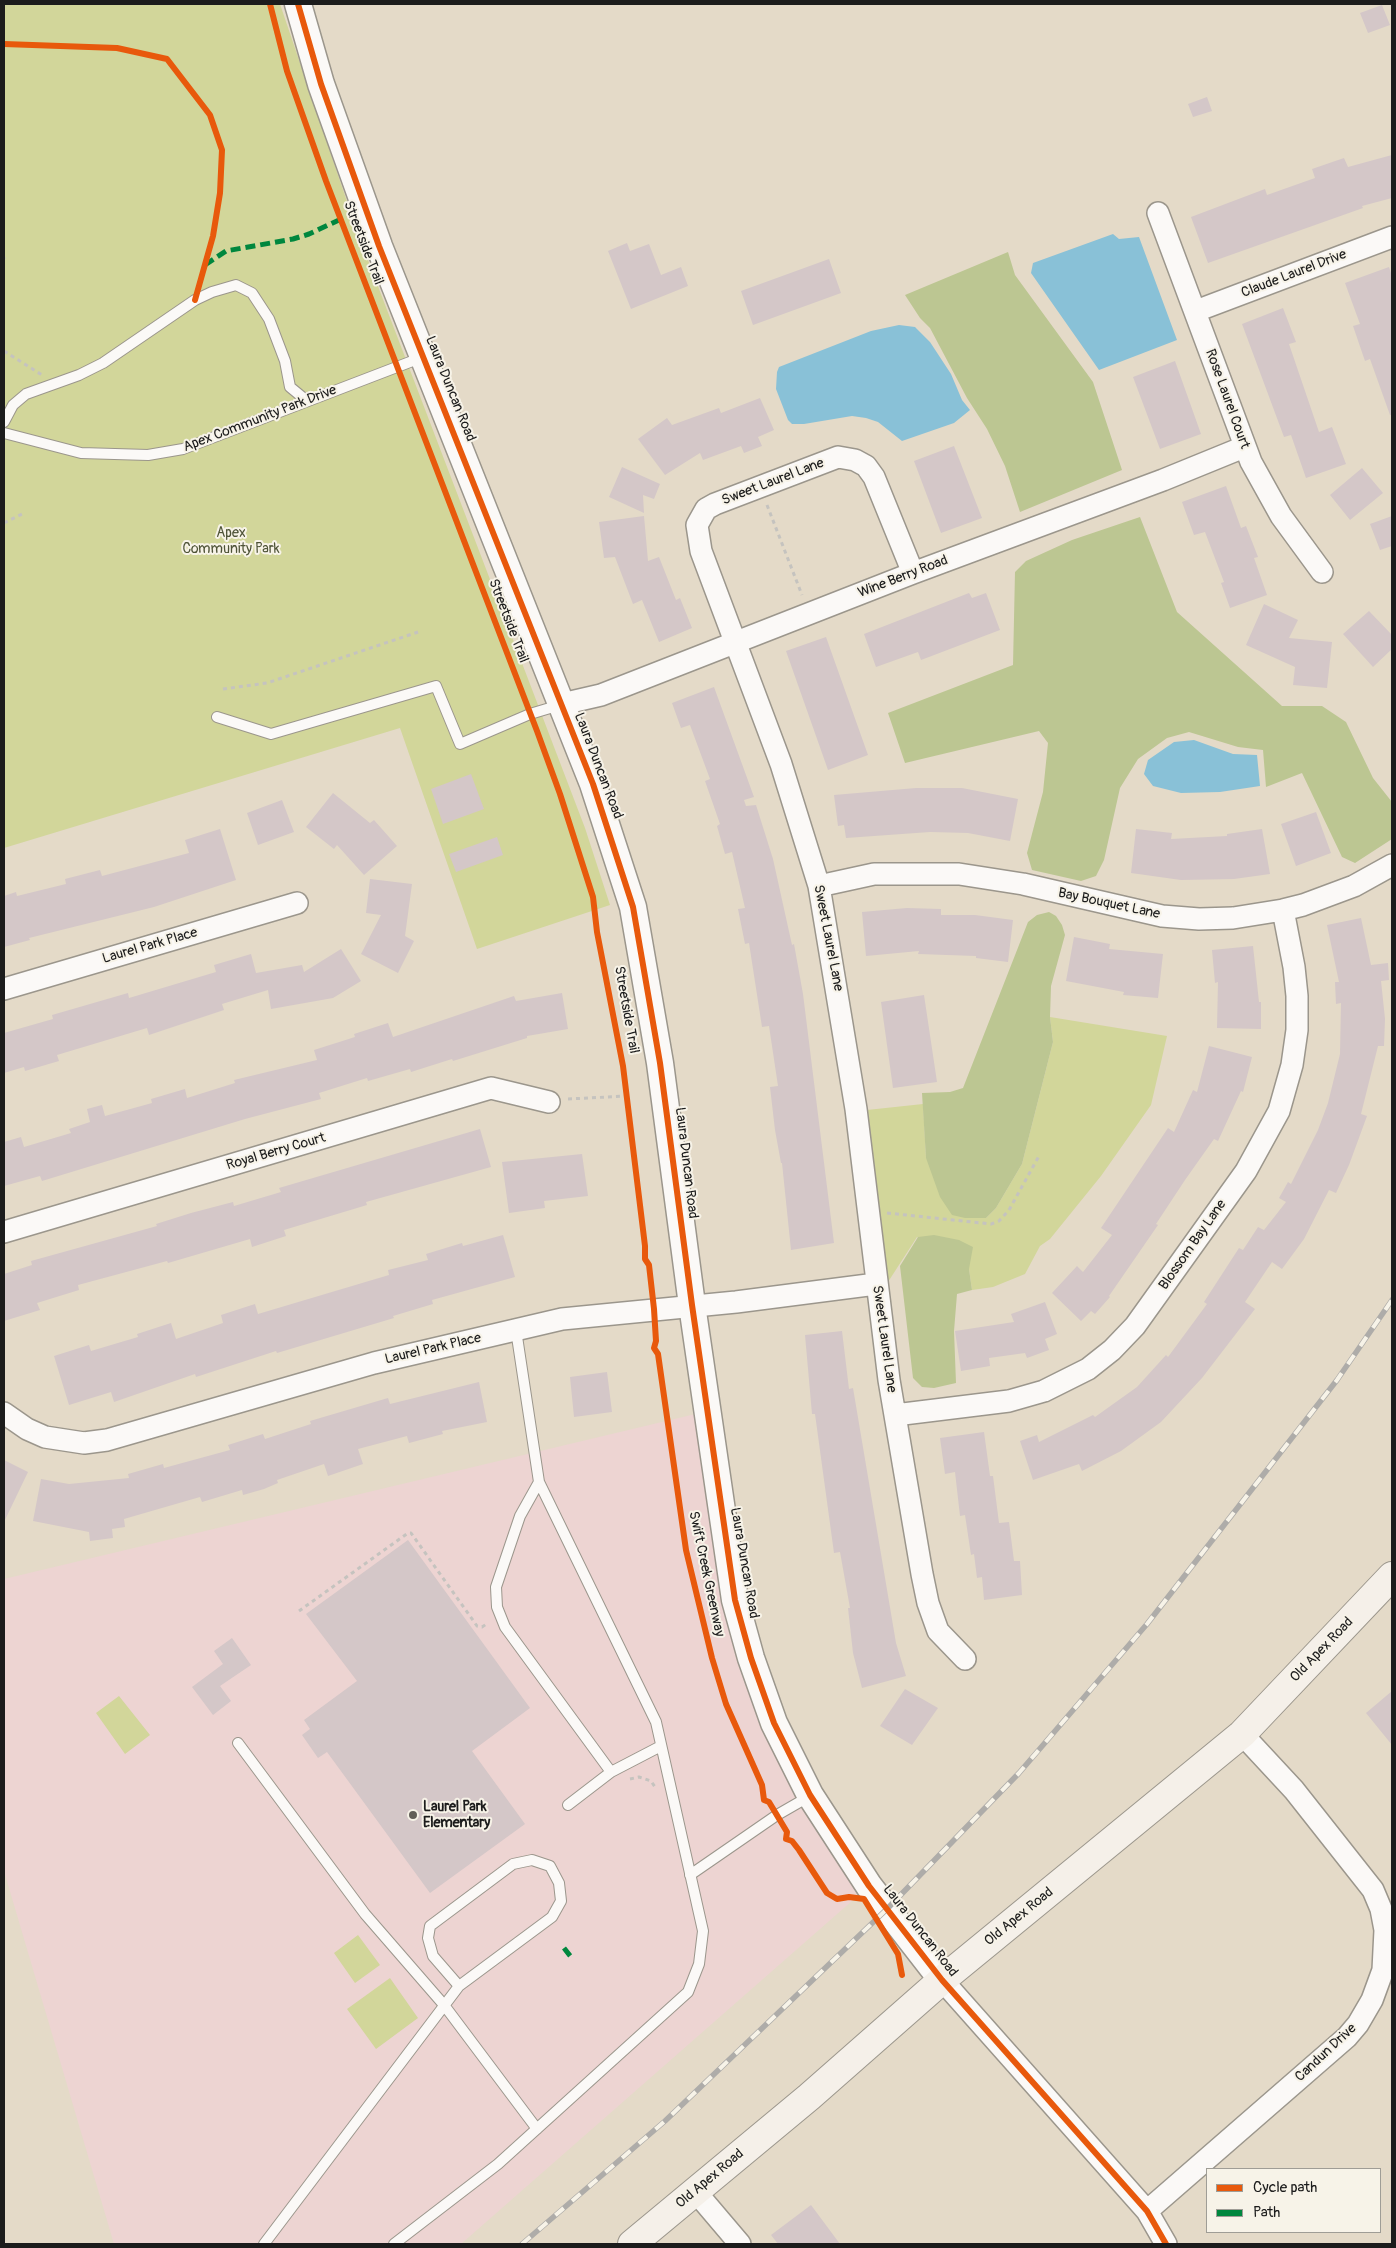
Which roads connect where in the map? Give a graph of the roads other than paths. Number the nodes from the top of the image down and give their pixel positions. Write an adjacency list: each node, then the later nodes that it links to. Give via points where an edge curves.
1 (298, 4): 5 (street, Laura Duncan Road, via 330,109 379,246)
2 (1158, 213): 4 (street, Rose Laurel Court)
3 (1392, 237): 4 (street, Claude Laurel Drive)
4 (1196, 311): 9 (street, Rose Laurel Court)
5 (424, 357): 6 (lane, Apex Community Park Drive); 13 (street, Laura Duncan Road)
6 (307, 401): 7 (lane, via 290,386 285,360 269,319 252,293 236,285 194,300 103,363 26,394 13,405); 8 (lane, Apex Community Park Drive, via 183,449 148,455 81,453)
7 (4, 422)
8 (4, 433)
9 (1244, 447): 10 (street, Rose Laurel Court, via 1268,496); 11 (street, Wine Berry Road)
10 (1322, 572)
11 (913, 573): 12 (street, Wine Berry Road); 12 (street, Sweet Laurel Lane, via 874,477 866,466 855,460 838,457 715,504 701,516 697,525 698,538)
12 (736, 641): 13 (street, Wine Berry Road, via 601,695); 16 (street, Sweet Laurel Lane, via 781,764)
13 (562, 704): 14 (lane, via 460,744 436,686 272,734); 23 (street, Laura Duncan Road, via 610,833 633,907 660,1063)
14 (217, 717)
15 (1392, 865): 18 (street, Bay Bouquet Lane, via 1341,892)
16 (819, 886): 18 (street, Bay Bouquet Lane, via 874,874 959,874 1023,884 1162,916 1233,918); 22 (street, Sweet Laurel Lane, via 856,1110)
17 (297, 903): 19 (street, Laurel Park Place)
18 (1283, 910): 26 (street, Blossom Bay Lane, via 1298,996 1292,1065 1279,1111 1246,1170 1139,1320 1100,1360 1051,1388 1009,1401)
19 (4, 989)
20 (549, 1102): 21 (street, Royal Berry Court, via 491,1088)
21 (4, 1232)
22 (876, 1284): 23 (street, Laurel Park Place); 26 (street, Sweet Laurel Lane)
23 (692, 1305): 24 (street, Laurel Park Place, via 562,1319); 34 (street, Laura Duncan Road, via 735,1600 774,1723)
24 (516, 1330): 25 (street, Laurel Park Place, via 374,1362 107,1440 84,1443 45,1437 27,1430); 27 (lane)
25 (4, 1413)
26 (895, 1415): 29 (street, Sweet Laurel Lane, via 928,1603 938,1631)
27 (539, 1482): 32 (lane, via 656,1722); 33 (lane, via 520,1516 496,1587 497,1607 505,1627)
28 (1392, 1576): 30 (main road, Old Apex Road)
29 (964, 1659)
30 (1242, 1734): 37 (main road, Old Apex Road); 42 (street, Candun Drive, via 1294,1790 1373,1890 1382,1909 1385,1930 1383,1970 1372,2000 1347,2037)
31 (238, 1743): 39 (lane, via 365,1914)
32 (661, 1746): 33 (lane); 36 (lane)
33 (611, 1772): 35 (lane)
34 (810, 1795): 36 (lane); 37 (street, Laura Duncan Road, via 869,1886)
35 (568, 1805)
36 (690, 1875): 40 (lane, via 703,1931 699,1964 688,1992)
37 (942, 1980): 41 (main road, Old Apex Road, via 809,2097); 42 (street, Laura Duncan Road)
38 (458, 1986): 38 (lane, via 552,1916 561,1901 559,1883 550,1866 532,1860 514,1864 430,1926 428,1938 433,1956); 39 (lane)
39 (444, 2005): 40 (lane); 43 (lane)
40 (536, 2129): 44 (lane, via 498,2164)
41 (695, 2191): 45 (main road, Old Apex Road); 46 (street)
42 (1147, 2210): 47 (street, Laura Duncan Road)
43 (264, 2244)
44 (394, 2244)
45 (632, 2244)
46 (740, 2244)
47 (1166, 2244)

